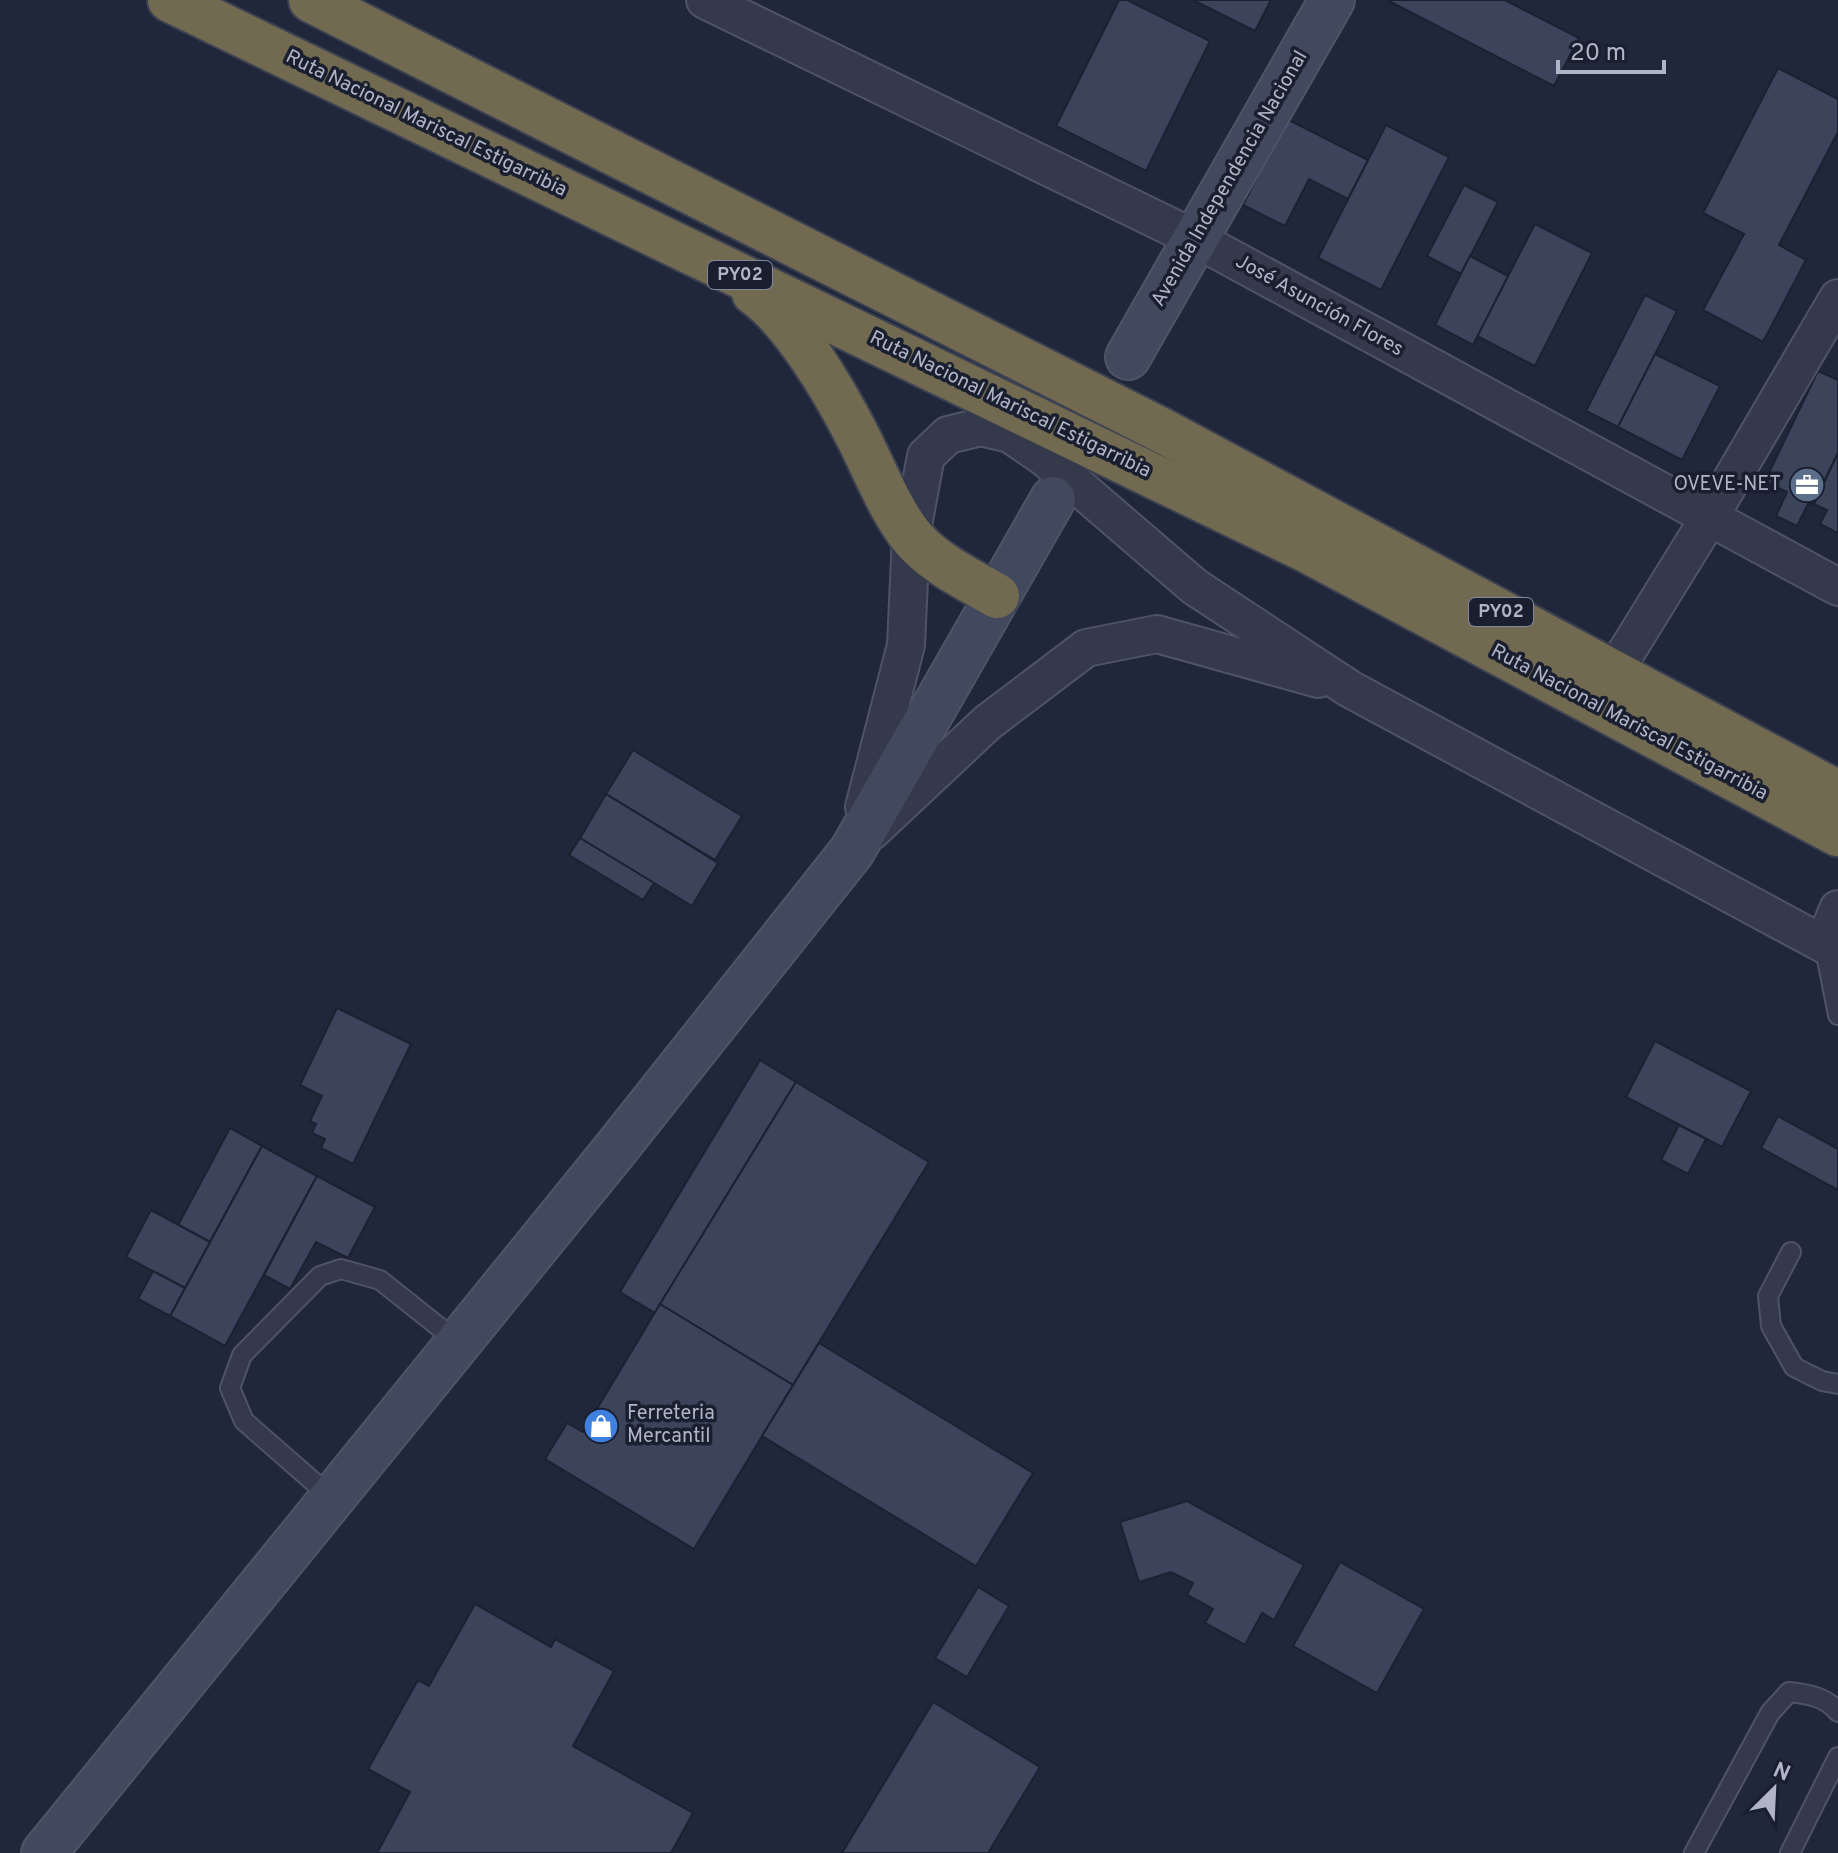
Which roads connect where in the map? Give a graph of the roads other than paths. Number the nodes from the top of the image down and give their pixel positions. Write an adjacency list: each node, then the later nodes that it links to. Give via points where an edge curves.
1 (170, 0): 6 (highway, Ruta Nacional Mariscal Estigarribia / PY02)
2 (311, 0): 14 (highway, Ruta Nacional Mariscal Estigarribia / PY02, via 1163,431)
3 (705, 0): 5 (street, José Asunción Flores)
4 (1332, 0): 5 (street, Avenida Independencia Nacional)
5 (1196, 239): 8 (street, Avenida Independencia Nacional); 10 (street, José Asunción Flores)
6 (710, 261): 11 (highway, via 769,303 806,352); 17 (highway, Ruta Nacional Mariscal Estigarribia / PY02, via 1310,552)
7 (1838, 298): 10 (street)
8 (1128, 357)
9 (1053, 499): 13 (street)
10 (1709, 518): 12 (street, José Asunción Flores); 14 (street)
11 (911, 536): 13 (highway, via 931,556); 15 (street, via 926,456 948,435 981,427 1010,434 1195,587); 18 (street, via 906,645)
12 (1838, 587)
13 (997, 596): 18 (street)
14 (1614, 672): 16 (highway, Ruta Nacional Mariscal Estigarribia / PY02)
15 (1350, 689): 18 (street, via 1157,634 1086,648 987,723); 20 (street)
16 (1838, 793)
17 (1838, 834)
18 (852, 851): 23 (street)
19 (1838, 909): 20 (street)
20 (1831, 948): 21 (lane)
21 (1838, 1015)
22 (1791, 1252): 24 (lane, via 1768,1296 1771,1326 1794,1367)
23 (459, 1342): 25 (street); 25 (lane, via 380,1280 341,1269 320,1276 242,1355 230,1388 244,1421)
24 (1838, 1384)
25 (332, 1498): 28 (street)
26 (1838, 1712): 29 (lane, via 1808,1694 1789,1692 1770,1713)
27 (1838, 1757): 30 (lane)
28 (55, 1849)
29 (1694, 1853)
30 (1790, 1853)

